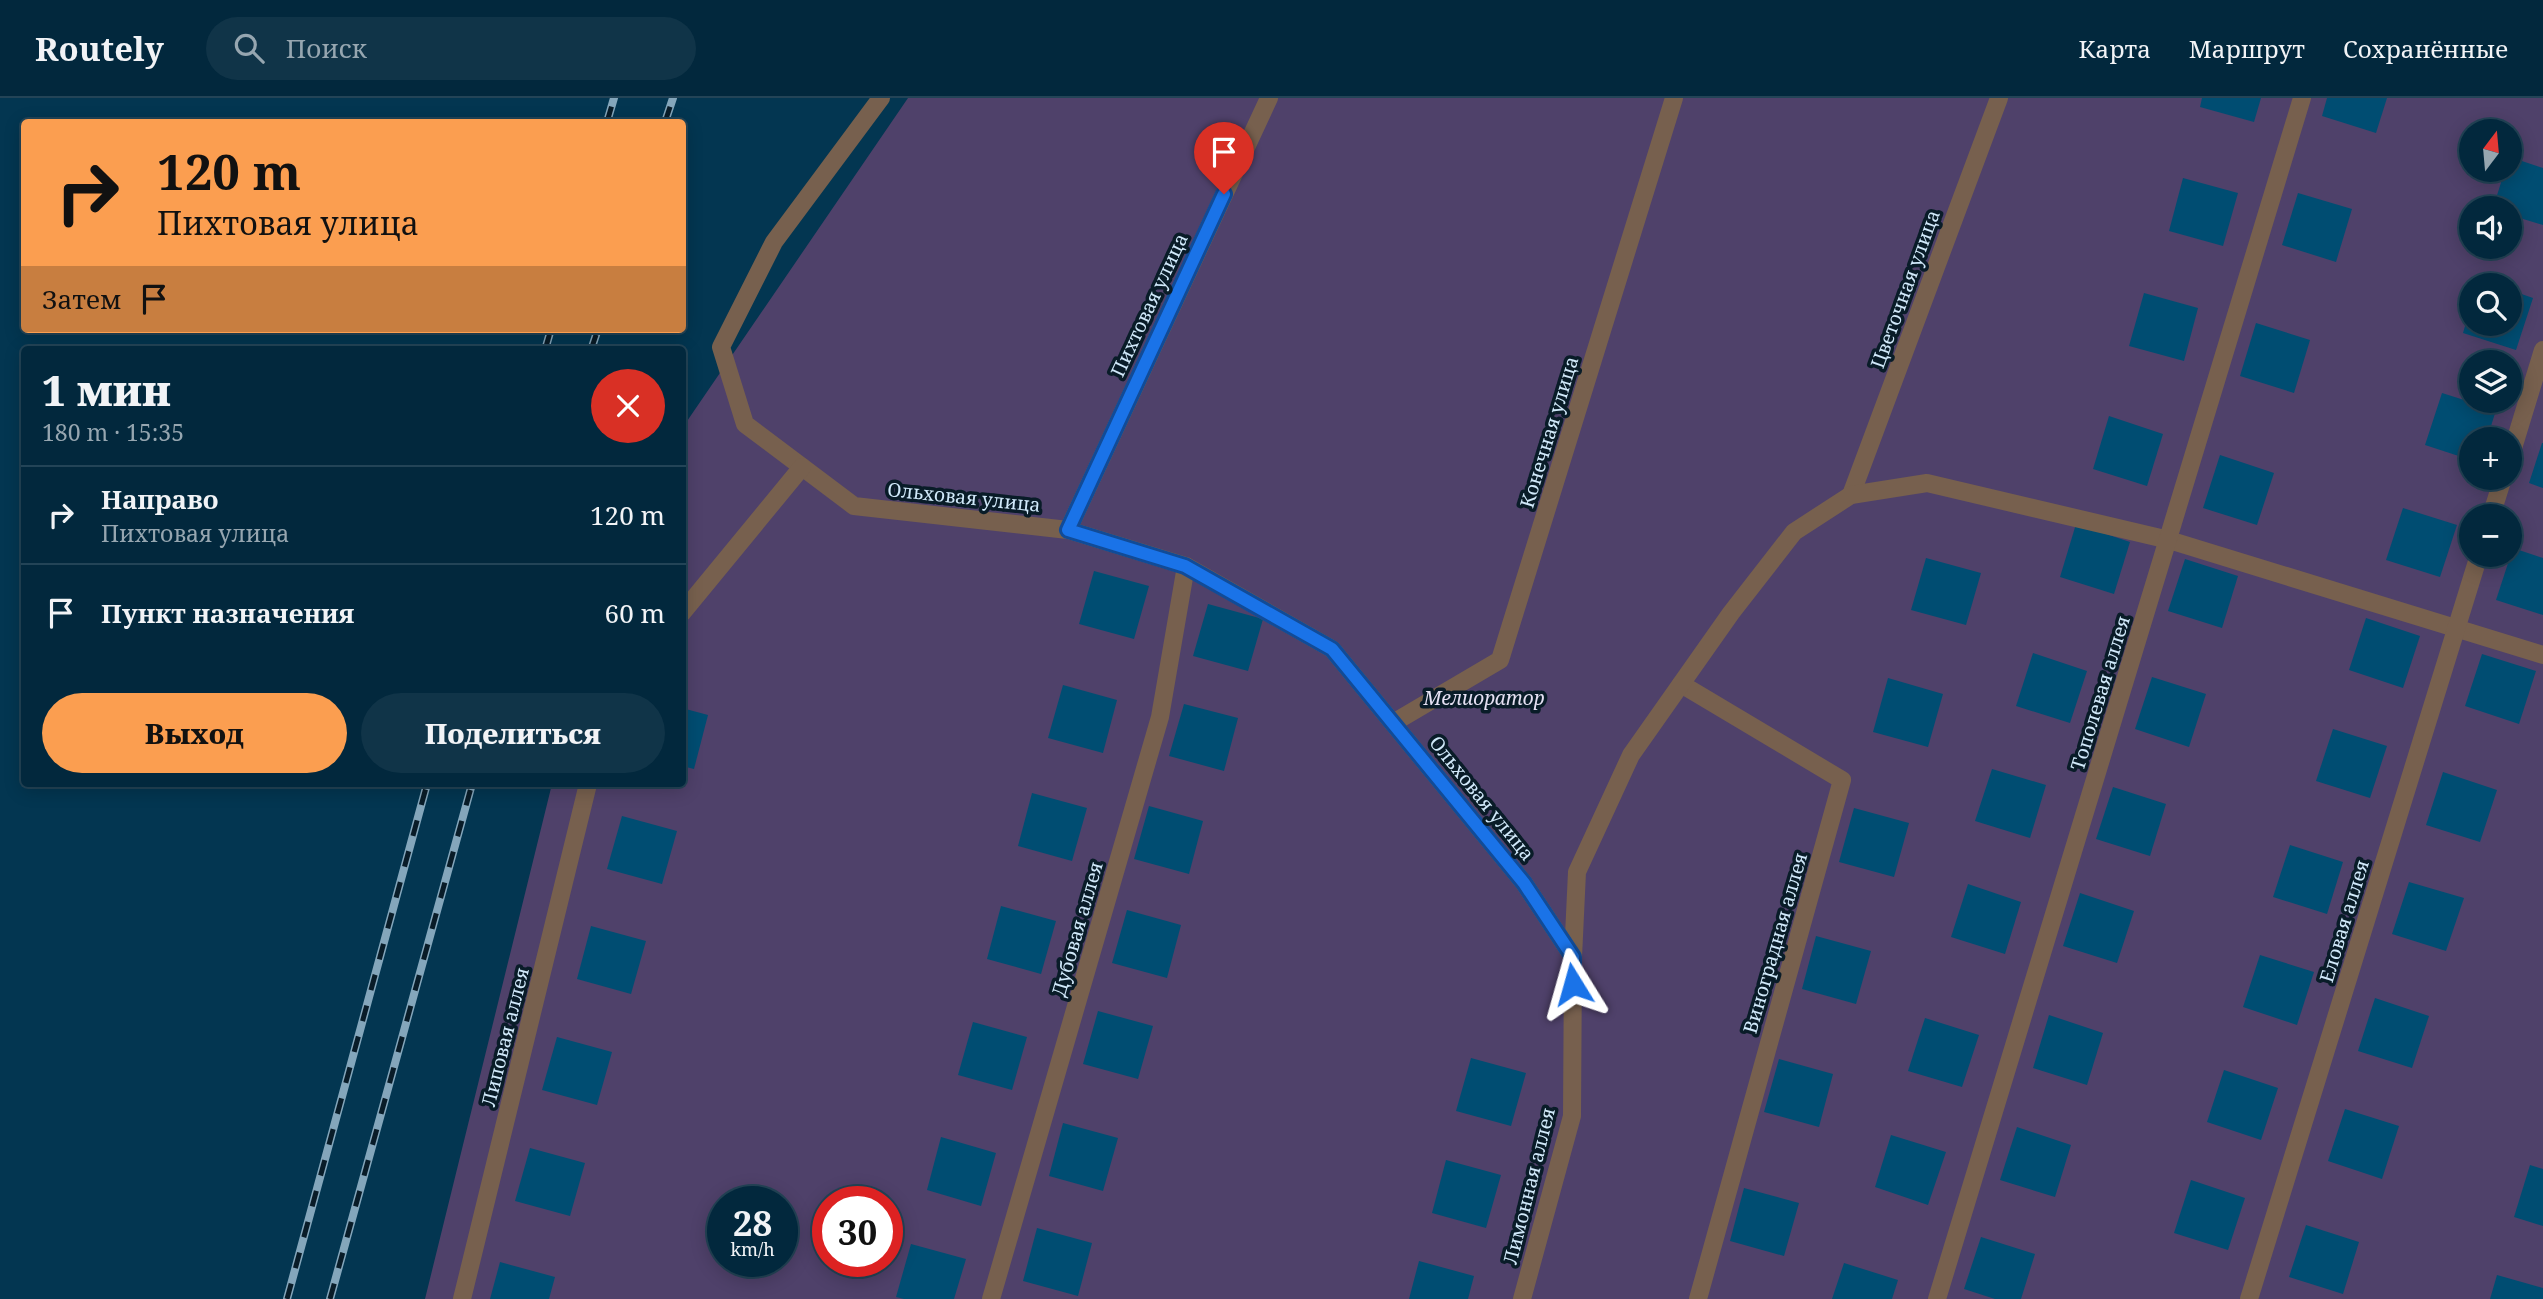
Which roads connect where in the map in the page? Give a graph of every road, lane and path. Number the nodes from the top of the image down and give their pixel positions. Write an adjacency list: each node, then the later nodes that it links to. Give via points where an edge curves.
1 (881, 98): 8 (street, Ольховая улица, via 774,242 721,348 745,424)
2 (1269, 98): 10 (street, Пихтовая улица)
3 (1674, 98): 18 (street, Конечная улица, via 1500,660)
4 (1999, 98): 9 (street, Цветочная улица)
5 (2302, 98): 11 (street, Тополевая аллея)
6 (2543, 350): 7 (street)
7 (2519, 427)
8 (802, 467): 10 (street, Ольховая улица, via 854,506); 14 (street)
9 (1851, 495): 11 (street, via 1927,483); 17 (street, Лимонная аллея, via 1794,532)
10 (1068, 530): 12 (street, Ольховая улица)
11 (2169, 540): 15 (street); 25 (street, Тополевая аллея)
12 (1185, 566): 18 (street, Ольховая улица, via 1332,649); 22 (street, Дубовая аллея, via 1160,717)
13 (2475, 567): 15 (street, Еловая аллея)
14 (686, 608)
15 (2457, 629): 16 (street); 26 (street, Еловая аллея)
16 (2543, 655)
17 (1681, 684): 20 (street, Лимонная аллея, via 1630,755 1577,872); 24 (street, Виноградная аллея, via 1842,780)
18 (1393, 723): 20 (street, Ольховая улица, via 1524,883)
19 (586, 787): 21 (street, Липовая аллея)
20 (1573, 957): 23 (street, Лимонная аллея, via 1572,1116)
21 (462, 1299)
22 (991, 1299)
23 (1522, 1299)
24 (1698, 1299)
25 (1937, 1299)
26 (2249, 1299)

